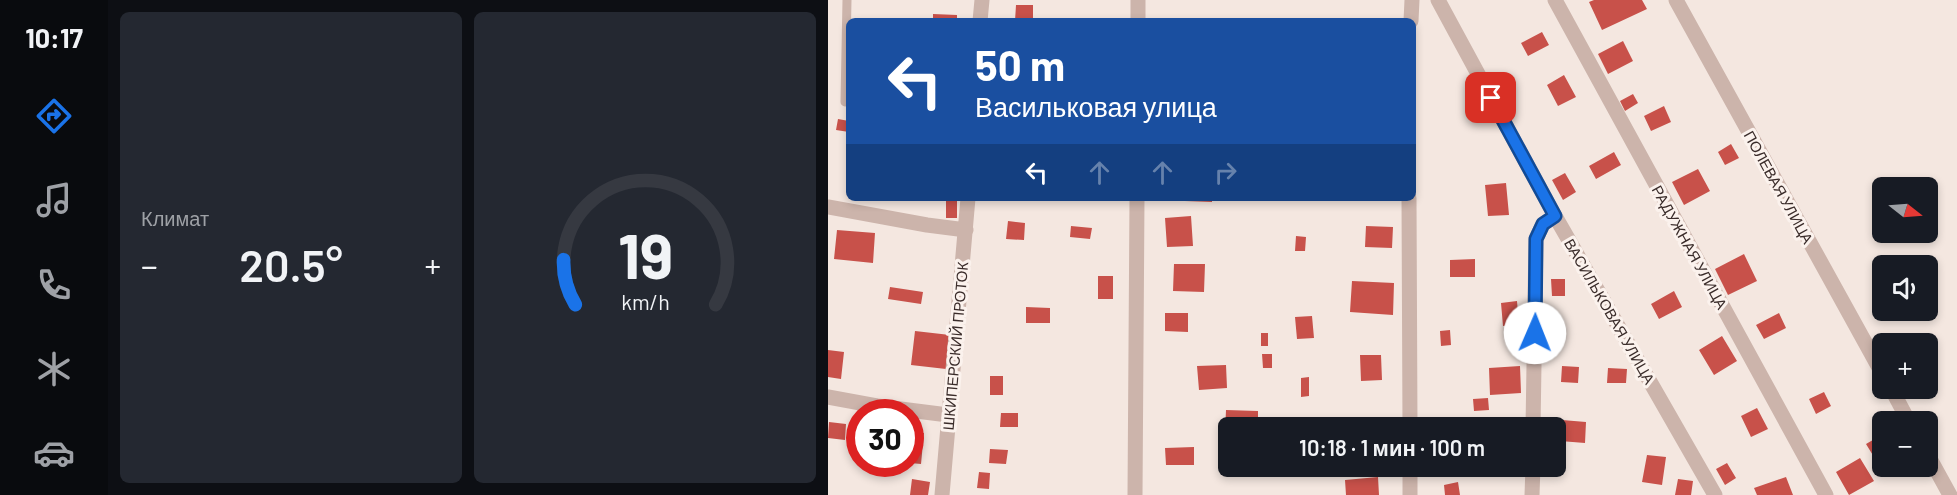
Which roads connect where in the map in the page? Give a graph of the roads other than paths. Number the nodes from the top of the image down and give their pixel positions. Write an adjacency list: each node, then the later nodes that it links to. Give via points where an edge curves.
1 (847, 0): 8 (lane)
2 (982, 0): 9 (street)
3 (1138, 0): 10 (street)
4 (1412, 0): 11 (street)
5 (1438, 0): 18 (street, ВАСИЛЬКОВАЯ УЛИЦА)
6 (1554, 0): 33 (street, РАДУЖНАЯ УЛИЦА)
7 (1676, 0): 20 (street, ПОЛЕВАЯ УЛИЦА)
8 (847, 18)
9 (980, 18)
10 (1138, 18)
11 (1411, 18)
12 (846, 51): 13 (lane)
13 (845, 102)
14 (968, 201): 19 (street, ШКИПЕРСКИЙ ПРОТОК)
15 (1137, 201): 29 (street)
16 (1409, 201): 23 (street)
17 (828, 207): 19 (street)
18 (1555, 216): 24 (street, via 1543,224 1536,239); 32 (street, ВАСИЛЬКОВАЯ УЛИЦА)
19 (966, 230): 22 (street, ШКИПЕРСКИЙ ПРОТОК)
20 (1872, 355)
21 (828, 397): 22 (street)
22 (948, 415): 28 (street, ШКИПЕРСКИЙ ПРОТОК)
23 (1410, 417)
24 (1533, 417)
25 (1938, 473): 34 (street)
26 (1410, 477): 30 (street)
27 (1533, 477): 31 (street)
28 (942, 495)
29 (1136, 495)
30 (1410, 495)
31 (1532, 495)
32 (1714, 495)
33 (1826, 495)
34 (1950, 495)

